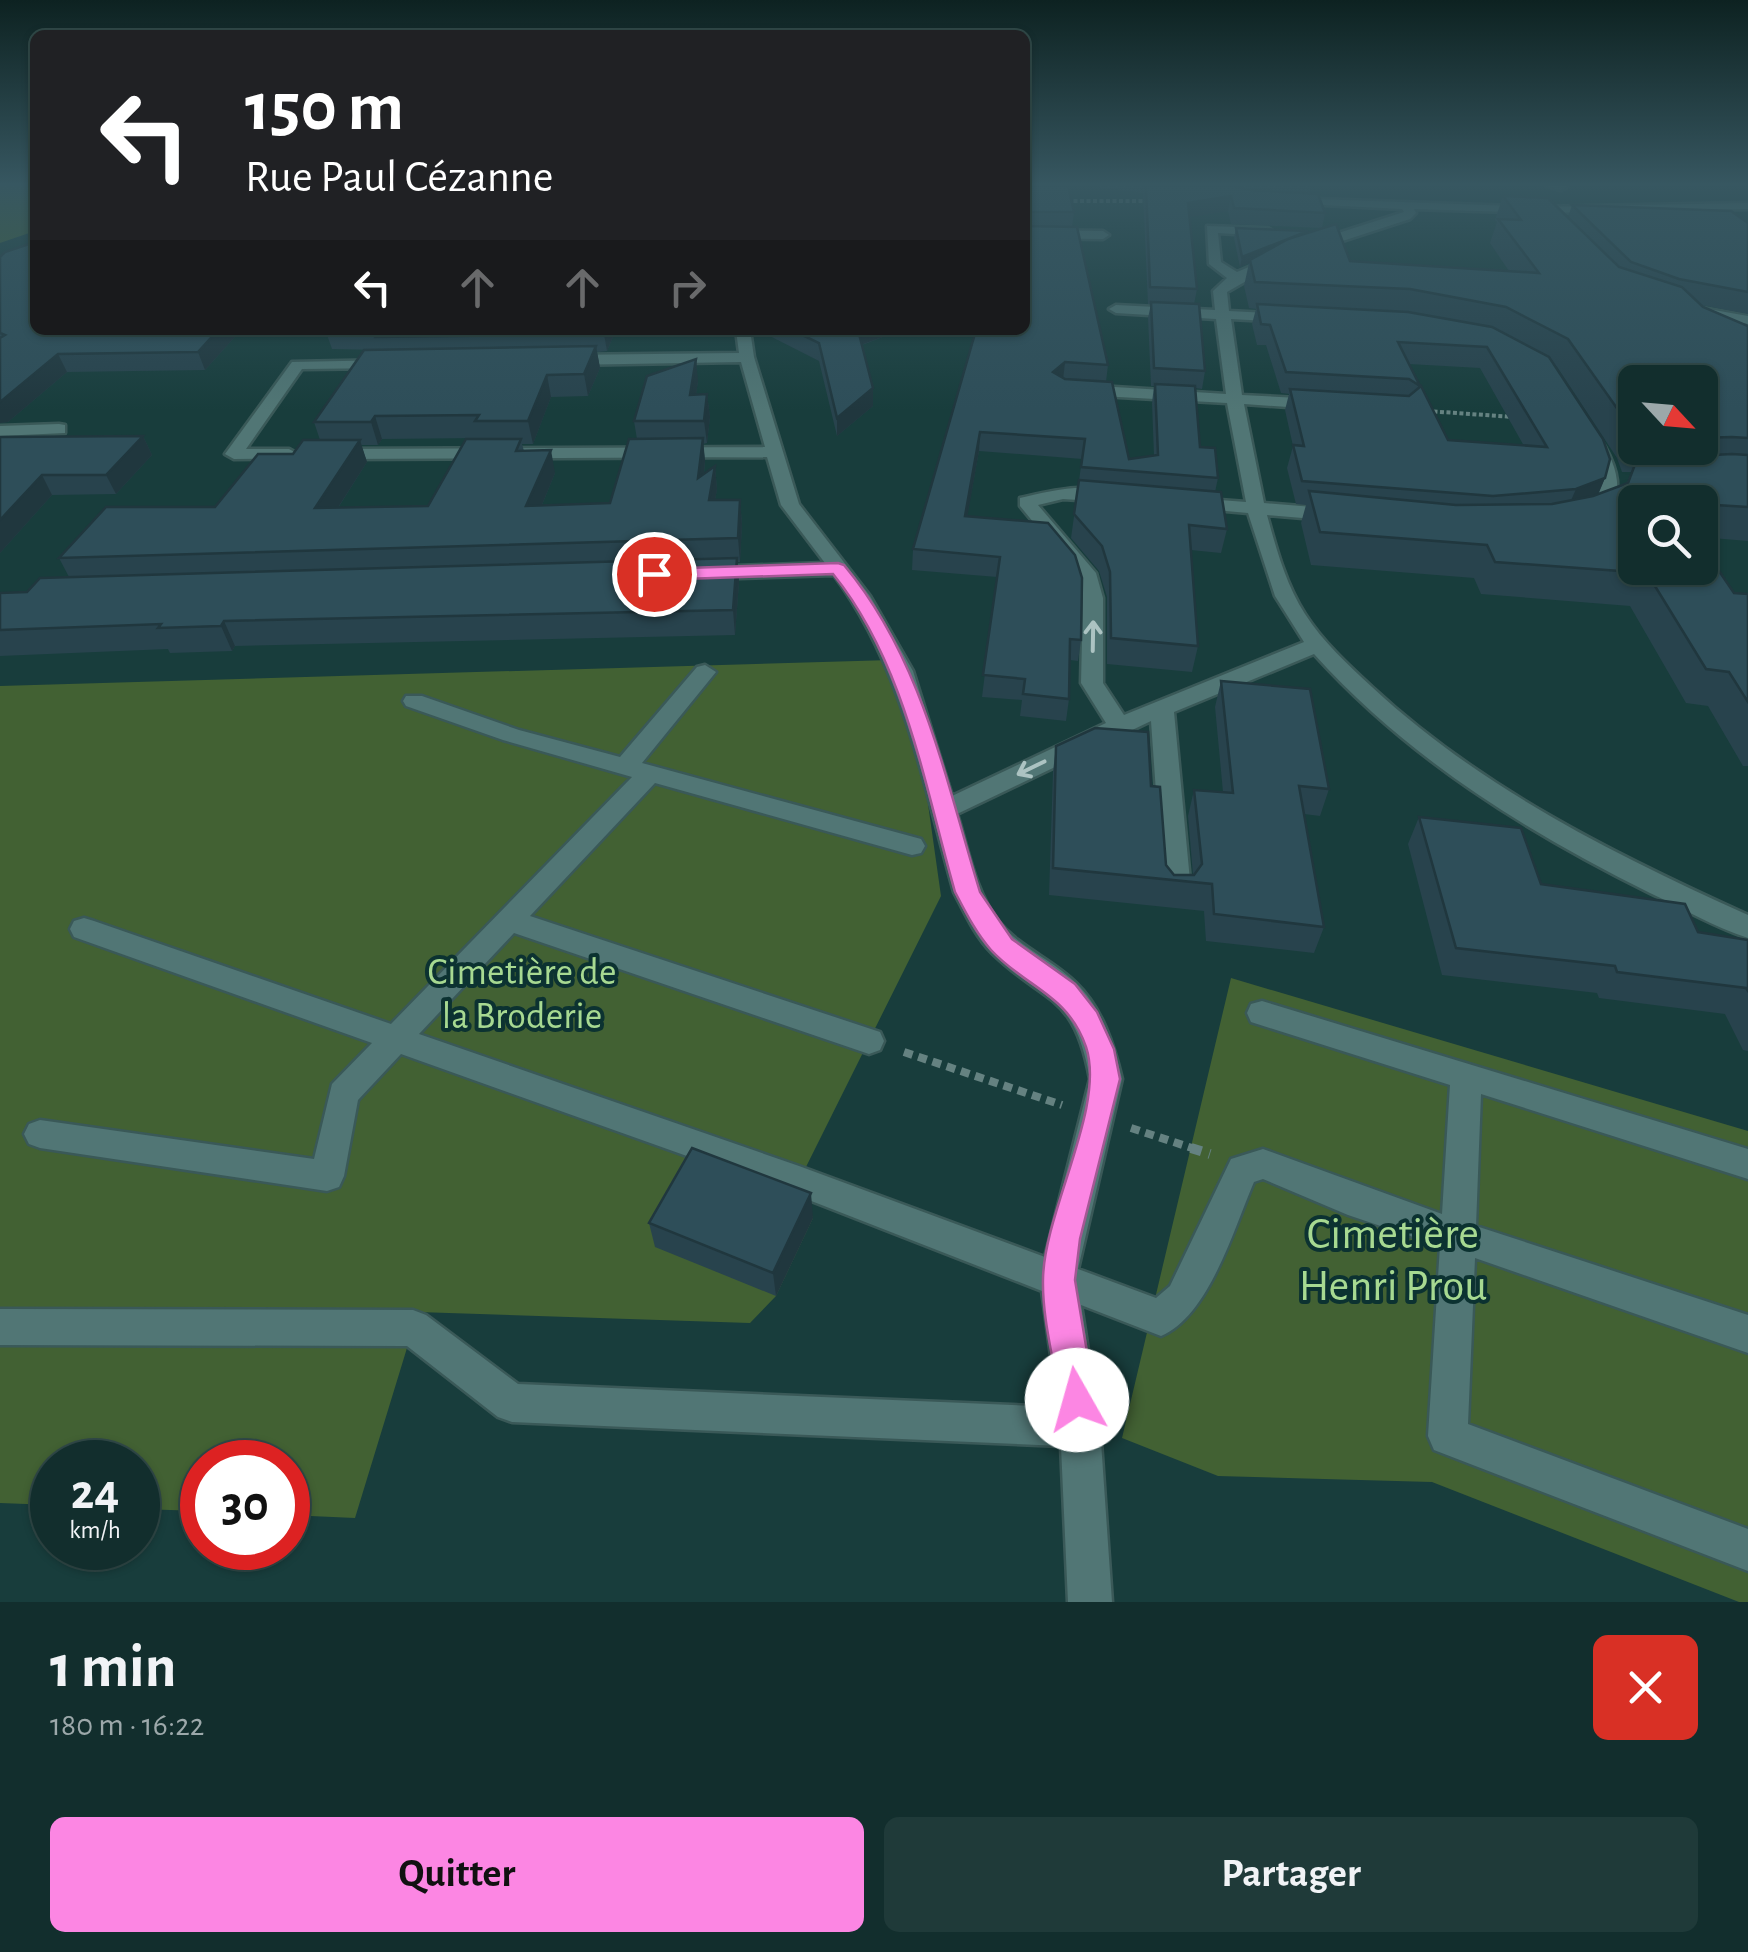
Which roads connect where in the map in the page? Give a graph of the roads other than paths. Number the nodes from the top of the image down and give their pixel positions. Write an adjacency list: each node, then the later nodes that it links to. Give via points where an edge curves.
1 (1215, 261): 3 (street)
2 (1279, 261): 3 (street)
3 (1235, 277): 5 (street, via 1220,291)
4 (1116, 309): 5 (street)
5 (1223, 315): 6 (street); 13 (street)
6 (1302, 319)
7 (1748, 320): 8 (street, via 1674,306)
8 (1697, 328)
9 (745, 343): 10 (street); 18 (street)
10 (554, 360)
11 (396, 363): 18 (street, via 297,365 234,454)
12 (1062, 389): 13 (street)
13 (1237, 400): 14 (street); 21 (street)
14 (1328, 405)
15 (1580, 422): 23 (street, via 1620,482 1606,507)
16 (59, 430): 17 (street)
17 (0, 431)
18 (775, 452): 24 (street, via 790,505)
19 (1122, 498): 30 (street, one-way to 19, via 1092,683 1094,598 1086,573 1026,502 1064,494)
20 (1180, 502): 21 (street)
21 (1257, 508): 22 (street); 26 (street, via 1286,599)
22 (1353, 516)
23 (1572, 523)
24 (838, 569): 25 (street); 32 (street, via 902,671)
25 (690, 573)
26 (1316, 644): 29 (street); 36 (street, via 1384,715 1471,780 1586,850)
27 (705, 672): 31 (street)
28 (414, 701): 31 (street)
29 (1162, 708): 30 (street); 34 (street)
30 (1119, 726): 32 (street, one-way to 32)
31 (638, 770): 33 (street); 35 (street)
32 (943, 810): 45 (street, via 985,924 1003,946 1066,992 1100,1049 1106,1079)
33 (912, 846)
34 (1177, 891)
35 (512, 921): 39 (street); 40 (street)
36 (1748, 927)
37 (84, 929): 39 (street)
38 (1262, 1013): 41 (street)
39 (400, 1037): 42 (street, via 342,1094 327,1176); 45 (street)
40 (869, 1041)
41 (1466, 1078): 43 (street); 44 (street)
42 (40, 1134)
43 (1748, 1164)
44 (1458, 1236): 45 (street, via 1281,1169 1251,1165 1226,1199 1189,1287 1170,1314 1160,1318); 47 (street); 49 (street, via 1448,1436)
45 (1059, 1280): 48 (street)
46 (0, 1327): 48 (street, via 413,1328 512,1403)
47 (1748, 1334)
48 (1080, 1427): 50 (street)
49 (1748, 1550)
50 (1090, 1602)

